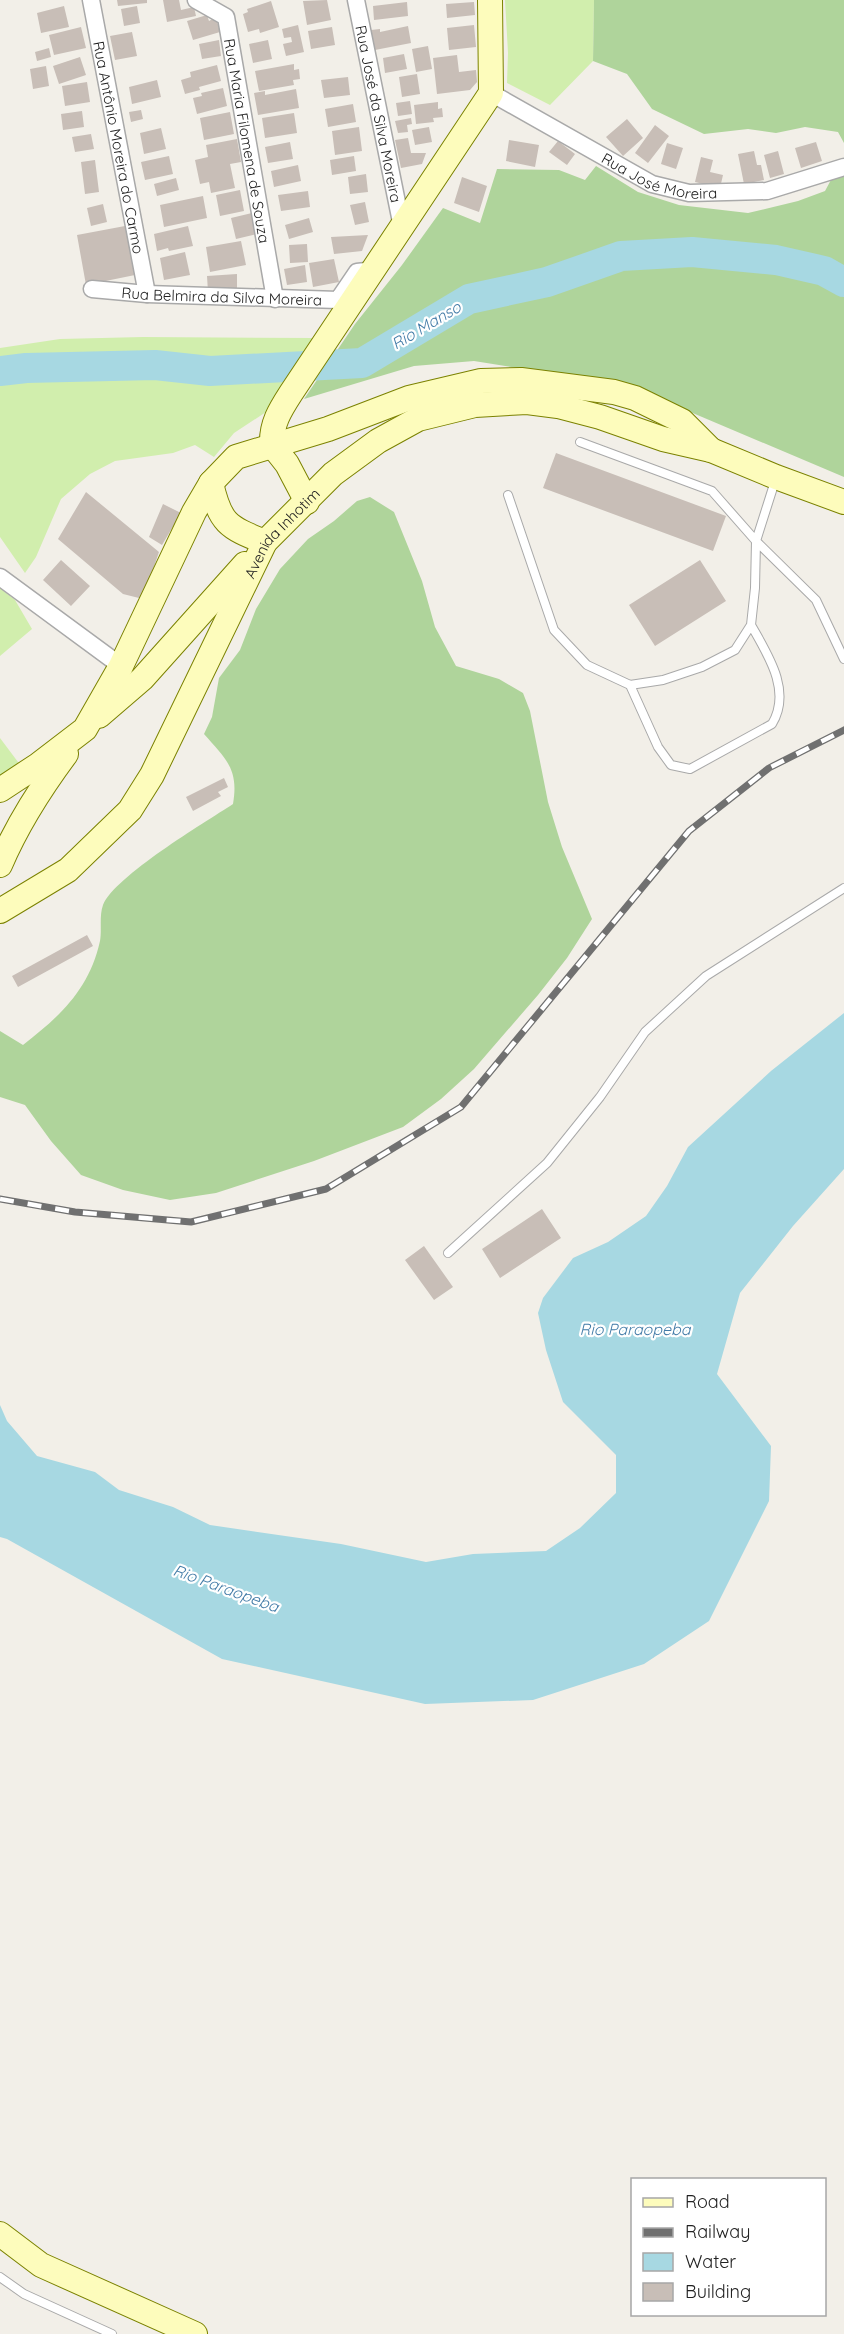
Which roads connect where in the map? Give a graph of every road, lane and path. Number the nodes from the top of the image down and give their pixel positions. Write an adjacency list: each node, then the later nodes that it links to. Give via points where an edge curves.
1 (91, 0): 10 (street, Rua Antônio Moreira do Carmo)
2 (196, 0): 11 (street, Rua Maria Filomena de Souza, via 226,17)
3 (356, 0): 7 (street, Rua José da Silva Moreira)
4 (489, 0): 5 (main road)
5 (491, 93): 6 (street, Rua José Moreira, via 652,184 689,193 767,191); 7 (main road)
6 (844, 167)
7 (402, 227): 8 (main road)
8 (375, 270): 11 (street, Rua Belmira da Silva Moreira, via 357,273 338,300); 13 (main road, via 276,417)
9 (92, 289): 10 (street, Rua Belmira da Silva Moreira)
10 (147, 294): 11 (street, Rua Belmira da Silva Moreira)
11 (274, 299)
12 (580, 442): 20 (lane, via 712,492)
13 (272, 445): 14 (main road, Avenida Inhotim, via 328,429 409,398 481,381 521,380 604,390 635,398 682,422); 16 (main road, Avenida Inhotim, via 236,457); 18 (main road)
14 (711, 450): 15 (main road, Avenida Inhotim); 18 (main road, Avenida Inhotim, via 558,405 475,405 418,419 378,441 333,474)
15 (776, 477): 19 (main road, Avenida Inhotim); 20 (lane)
16 (211, 483): 21 (main road, via 216,507 226,522); 25 (main road, Avenida Inhotim)
17 (508, 495): 26 (lane, via 554,630 587,665)
18 (307, 502): 21 (main road, Avenida Inhotim)
19 (844, 502)
20 (756, 541): 23 (lane); 24 (lane, via 816,600)
21 (265, 542): 27 (main road, via 142,679); 31 (main road, Avenida Inhotim, via 130,810 68,870)
22 (0, 577): 25 (street)
23 (751, 625): 26 (lane, via 735,650 702,667 663,680); 26 (lane, via 771,660 780,687 778,715 772,724 690,769 671,765 658,747)
24 (844, 659)
25 (121, 666): 27 (main road, Avenida Inhotim)
26 (630, 685)
27 (85, 729): 28 (main road); 29 (main road, via 40,789)
28 (0, 790)
29 (0, 865)
30 (844, 888): 32 (lane, via 706,976 645,1032 547,1163)
31 (0, 911)
32 (448, 1253)
33 (0, 2234): 36 (main road, via 41,2265)
34 (0, 2277): 35 (lane, via 24,2294)
35 (112, 2334)
36 (195, 2334)

